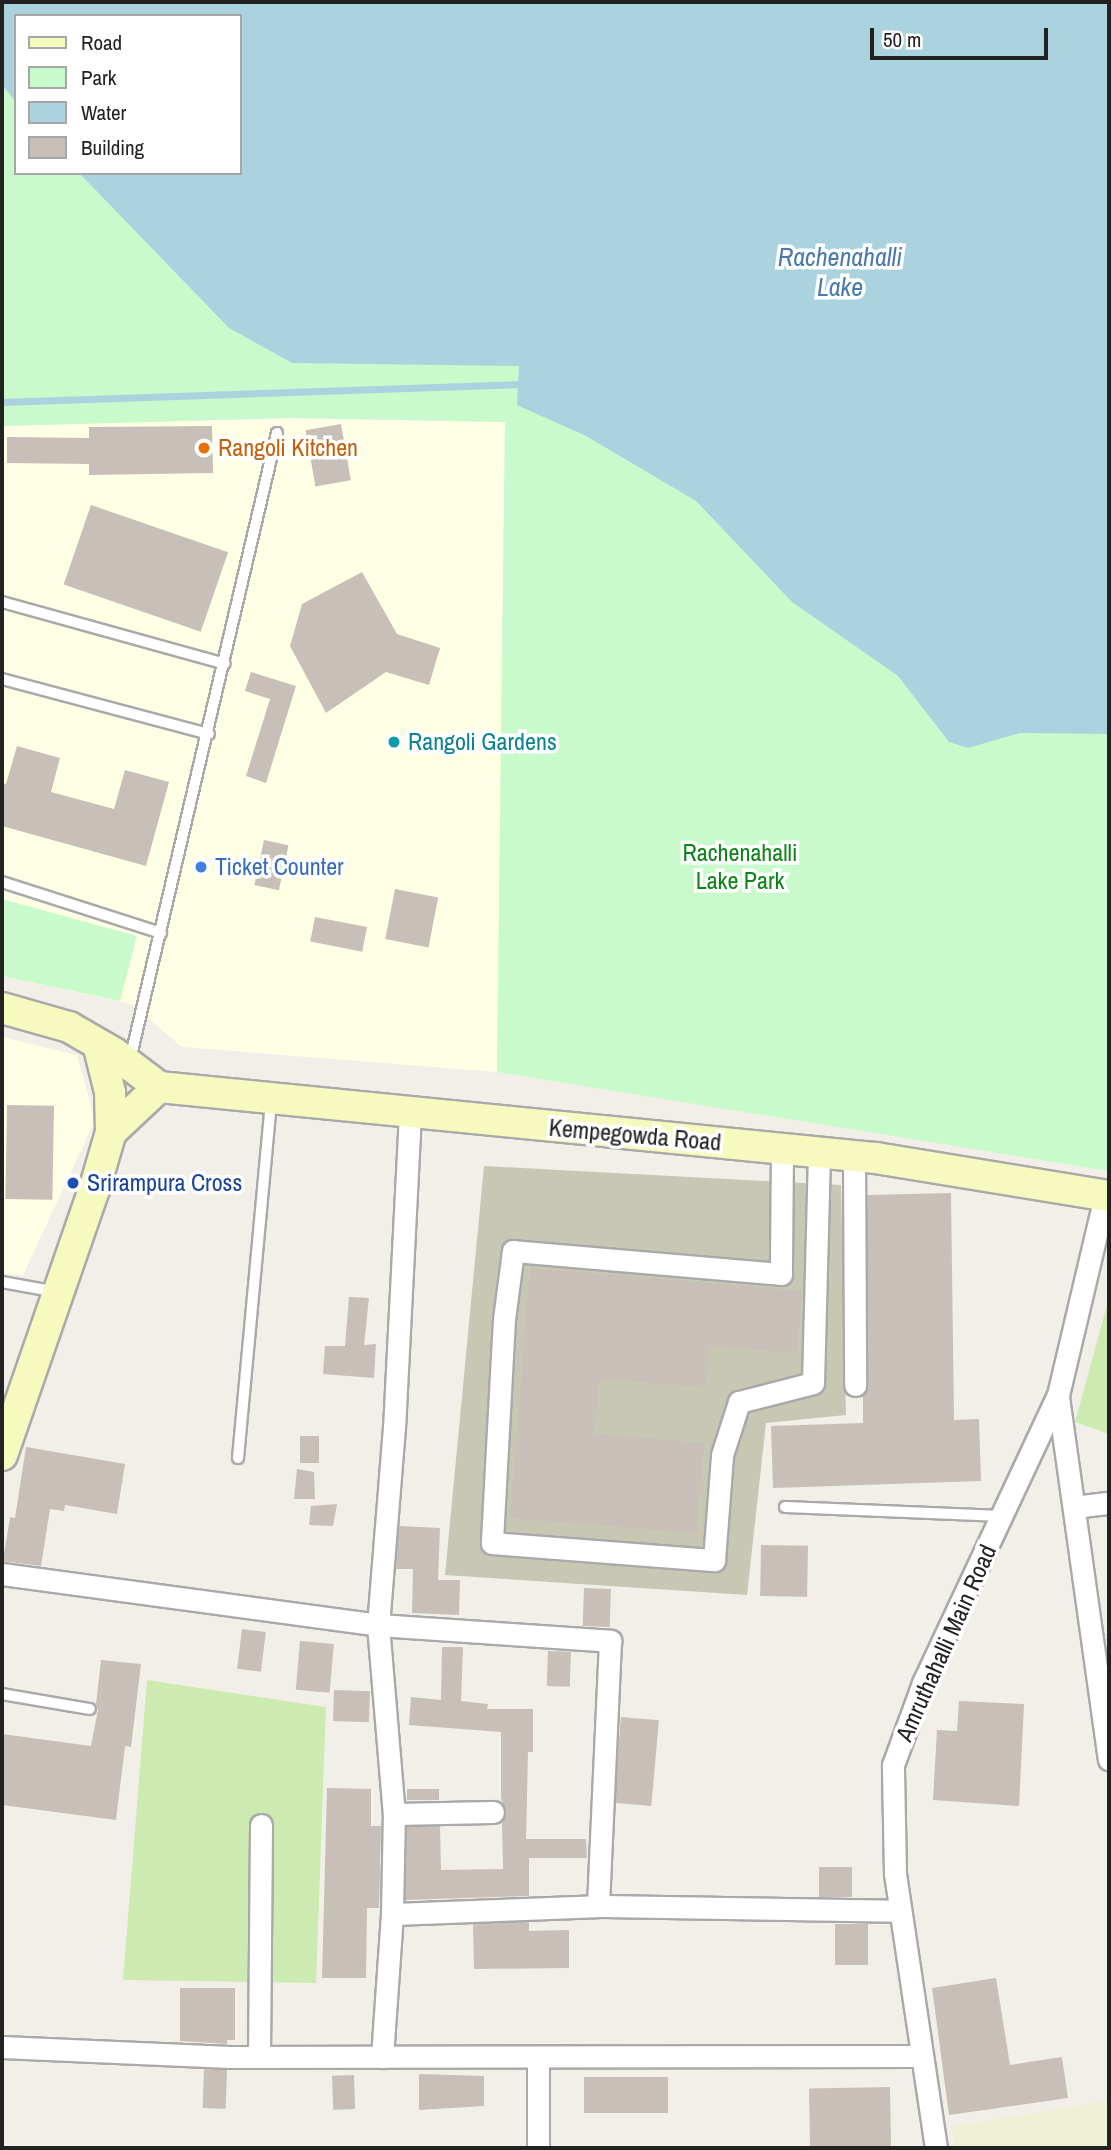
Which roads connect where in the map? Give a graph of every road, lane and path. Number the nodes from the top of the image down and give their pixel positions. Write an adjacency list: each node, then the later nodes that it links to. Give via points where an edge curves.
1 (277, 433): 3 (lane)
2 (2, 602): 3 (lane)
3 (225, 664): 5 (lane)
4 (2, 679): 5 (lane)
5 (209, 734): 7 (lane)
6 (2, 882): 7 (lane)
7 (161, 933): 10 (lane)
8 (2, 1008): 9 (street, via 69,1027)
9 (99, 1044): 10 (street); 14 (street, via 110,1092)
10 (129, 1065): 11 (street)
11 (159, 1087): 12 (street, Kempegowda Road); 14 (street)
12 (271, 1099): 13 (street, Kempegowda Road); 26 (lane)
13 (410, 1114): 15 (street, Kempegowda Road); 32 (street, via 394,1427)
14 (111, 1132): 22 (street)
15 (782, 1149): 16 (street, Kempegowda Road); 19 (street)
16 (819, 1153): 17 (street, Kempegowda Road); 20 (street)
17 (854, 1156): 18 (street, Kempegowda Road); 23 (street)
18 (1107, 1196): 24 (street, Amruthahalli Main Road)
19 (781, 1274): 20 (street); 20 (street, via 513,1251 504,1319 492,1543 714,1560 722,1455 738,1402 813,1383)
20 (816, 1275)
21 (2, 1282): 22 (lane)
22 (57, 1292): 25 (street)
23 (855, 1385)
24 (1058, 1395): 29 (street); 30 (street, Amruthahalli Main Road)
25 (2, 1455)
26 (238, 1458)
27 (1109, 1503): 29 (street)
28 (785, 1507): 30 (lane)
29 (1074, 1507): 33 (street)
30 (1003, 1516): 41 (street, Amruthahalli Main Road, via 923,1683 893,1765)
31 (2, 1574): 32 (street)
32 (377, 1625): 38 (street); 40 (street, via 610,1641)
33 (1103, 1665): 36 (street)
34 (2, 1694): 35 (lane)
35 (90, 1709)
36 (1109, 1759)
37 (493, 1812): 38 (street)
38 (394, 1814): 42 (street)
39 (261, 1825): 45 (street)
40 (598, 1906): 41 (street); 42 (street)
41 (900, 1911): 44 (street, Amruthahalli Main Road)
42 (392, 1914): 46 (street)
43 (2, 2047): 45 (street)
44 (922, 2056): 47 (street); 49 (street, Amruthahalli Main Road)
45 (259, 2057): 46 (street)
46 (382, 2057): 47 (street)
47 (538, 2057): 48 (street)
48 (538, 2148)
49 (936, 2148)

